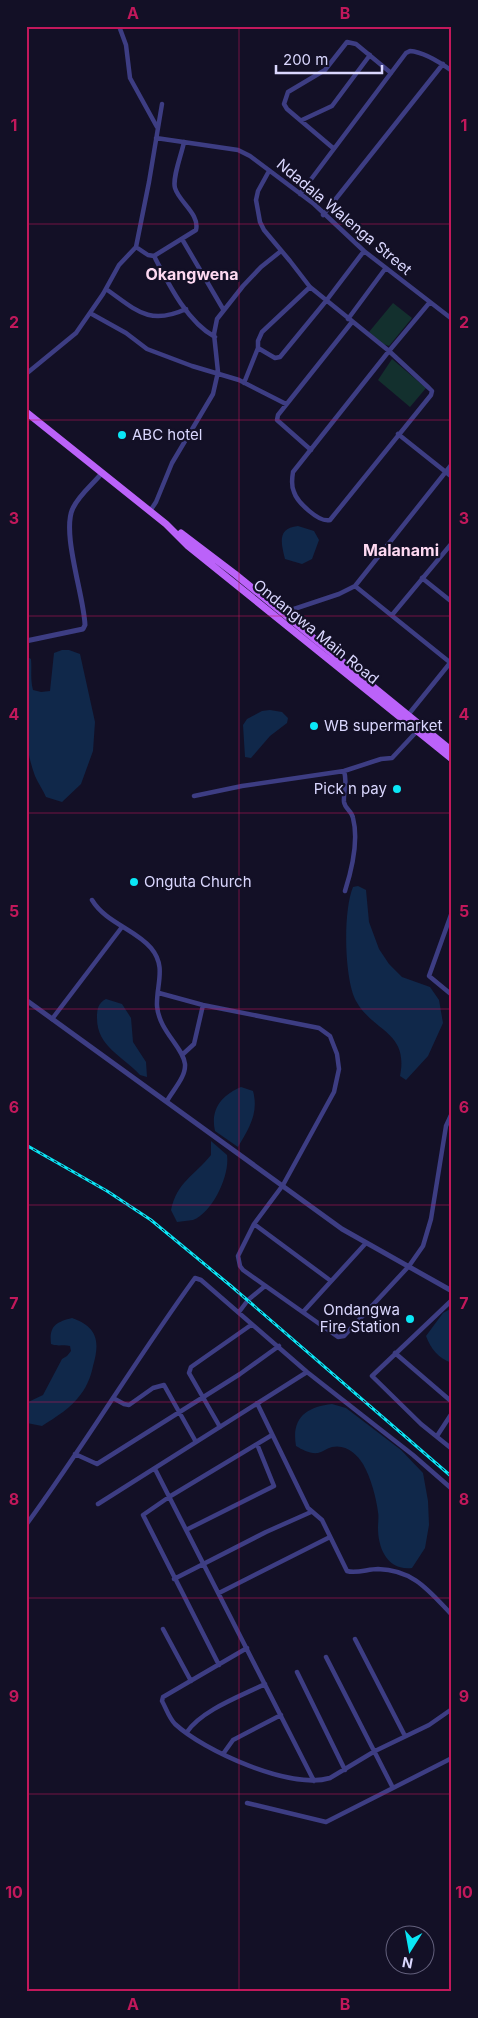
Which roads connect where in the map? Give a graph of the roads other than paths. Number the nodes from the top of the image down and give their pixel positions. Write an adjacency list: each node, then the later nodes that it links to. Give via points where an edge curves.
1 (119, 26): 8 (street, via 126,45 130,78)
2 (370, 55): 5 (street); 7 (street, via 332,106); 7 (street, via 356,44 347,42 324,72 288,92 284,104)
3 (443, 64): 4 (street); 5 (street, via 410,51); 14 (street)
4 (452, 71)
5 (391, 74): 11 (street)
6 (162, 104): 8 (street)
7 (302, 120): 11 (street)
8 (158, 128): 9 (street)
9 (156, 138): 10 (street, Ndadala Walenga Street); 16 (street)
10 (184, 142): 12 (street, Ndadala Walenga Street, via 238,150); 15 (street, via 175,188 197,224 194,231)
11 (333, 148): 13 (street)
12 (269, 171): 13 (street, Ndadala Walenga Street); 17 (street, via 256,200 260,222)
13 (300, 194): 14 (street, Ndadala Walenga Street)
14 (323, 214): 18 (street, Ndadala Walenga Street)
15 (182, 239): 19 (street); 26 (street)
16 (136, 247): 19 (street); 22 (street, via 119,265)
17 (281, 251): 21 (street); 26 (street)
18 (364, 251): 20 (street, Ndadala Walenga Street); 23 (street)
19 (154, 256): 25 (street)
20 (385, 269): 24 (street, Ndadala Walenga Street); 29 (street)
21 (310, 287): 23 (street); 31 (street, via 262,332)
22 (106, 289): 25 (street, via 150,316 169,316); 27 (street)
23 (326, 301): 29 (street); 31 (street, via 280,357 275,358)
24 (430, 302): 28 (street, Ndadala Walenga Street); 32 (street)
25 (186, 309): 30 (street, via 203,330)
26 (223, 310): 30 (street, via 217,318)
27 (90, 313): 33 (street, via 147,348 192,366); 34 (street, via 71,338)
28 (452, 319)
29 (350, 320): 32 (street); 36 (street)
30 (215, 337): 33 (street)
31 (258, 348): 35 (street)
32 (389, 351): 38 (street, via 432,391); 39 (street)
33 (218, 372): 35 (street); 44 (street, via 214,394 176,457)
34 (26, 374)
35 (244, 383): 36 (street)
36 (286, 404): 39 (street, via 277,420)
37 (26, 412): 42 (main road, Ondangwa Main Road)
38 (398, 434): 39 (street, via 326,521 303,506 292,486 293,472); 41 (street)
39 (311, 450)
40 (452, 464): 41 (street)
41 (445, 472): 43 (street); 47 (street)
42 (102, 473): 44 (main road, Ondangwa Main Road); 51 (street, via 74,506 70,519 85,625 82,629)
43 (452, 477)
44 (150, 511): 49 (main road, Ondangwa Main Road, via 235,574)
45 (452, 543): 46 (street)
46 (422, 578): 48 (street); 50 (street)
47 (355, 586): 49 (street); 50 (street)
48 (452, 602)
49 (279, 614): 53 (main road, Ondangwa Main Road)
50 (392, 615): 52 (street)
51 (26, 641)
52 (451, 663): 54 (street)
53 (368, 687): 54 (main road, Ondangwa Main Road); 55 (main road, Ondangwa Main Road)
54 (408, 716): 55 (main road, Ondangwa Main Road)
55 (419, 728): 56 (main road, Ondangwa Main Road); 57 (main road, Ondangwa Main Road); 58 (street, via 392,758)
56 (452, 751)
57 (452, 759)
58 (344, 771): 59 (street); 60 (street, via 347,780 344,802 353,814 355,837 352,867)
59 (194, 796)
60 (345, 891)
61 (92, 900): 63 (street, via 96,907)
62 (452, 912): 65 (street, via 428,976)
63 (122, 927): 64 (street, via 150,945 160,962); 68 (street)
64 (159, 993): 67 (street); 69 (street, via 160,1019)
65 (452, 996)
66 (26, 1000): 68 (street)
67 (203, 1005): 69 (street, via 194,1044); 72 (street, via 319,1028 330,1036 339,1069 334,1092)
68 (52, 1019): 70 (street)
69 (182, 1055): 70 (street, via 184,1074)
70 (167, 1101): 72 (street)
71 (452, 1113): 75 (street, via 444,1132 428,1234)
72 (283, 1185): 73 (street); 74 (street)
73 (254, 1224): 76 (street); 77 (street, via 238,1256 239,1262 243,1270)
74 (366, 1243): 75 (street); 76 (street)
75 (409, 1266): 78 (street); 81 (street, via 342,1337)
76 (331, 1281): 81 (street)
77 (265, 1286): 80 (street); 81 (street)
78 (452, 1291)
79 (452, 1300): 84 (street)
80 (239, 1312): 82 (street); 87 (street, via 195,1278)
81 (303, 1312)
82 (251, 1325): 83 (street); 86 (street, via 191,1367 189,1374)
83 (279, 1346): 85 (street); 86 (street)
84 (395, 1353): 88 (street); 94 (street, via 372,1376)
85 (307, 1372): 89 (street); 100 (street)
86 (203, 1397): 90 (street); 92 (street)
87 (113, 1398): 90 (street, via 129,1405 153,1388 164,1385); 98 (street)
88 (452, 1402)
89 (257, 1404): 92 (street); 93 (street)
90 (180, 1412): 95 (street); 98 (street, via 97,1464)
91 (452, 1413): 94 (street)
92 (220, 1427): 95 (street)
93 (272, 1435): 96 (street); 103 (street)
94 (437, 1436): 97 (street)
95 (196, 1442): 99 (street)
96 (257, 1444): 101 (street); 105 (street, via 274,1486)
97 (452, 1449)
98 (75, 1454): 104 (street)
99 (155, 1469): 101 (street); 102 (street)
100 (452, 1489)
101 (169, 1496): 105 (street); 108 (street, via 143,1517)
102 (98, 1504)
103 (311, 1512): 106 (street, via 322,1520); 107 (street)
104 (26, 1525)
105 (186, 1530): 107 (street)
106 (330, 1537): 109 (street); 110 (street, via 347,1571 390,1570 409,1575)
107 (203, 1563): 108 (street); 109 (street)
108 (174, 1579): 115 (street)
109 (219, 1593): 113 (street)
110 (452, 1616)
111 (162, 1630): 117 (street)
112 (355, 1639): 122 (street)
113 (247, 1648): 115 (street); 118 (street)
114 (326, 1657): 123 (street)
115 (219, 1665): 117 (street)
116 (297, 1672): 126 (street)
117 (191, 1681): 121 (street, via 162,1699 172,1721)
118 (265, 1684): 120 (street); 121 (street, via 202,1716)
119 (452, 1709): 122 (street)
120 (281, 1715): 124 (street, via 233,1740); 127 (street)
121 (187, 1732): 124 (street)
122 (405, 1736): 123 (street)
123 (376, 1752): 126 (street); 128 (street)
124 (223, 1754): 127 (street, via 240,1763)
125 (452, 1758): 128 (street)
126 (345, 1770): 127 (street, via 330,1778)
127 (314, 1781)
128 (393, 1788): 129 (street, via 326,1822)
129 (247, 1803)

